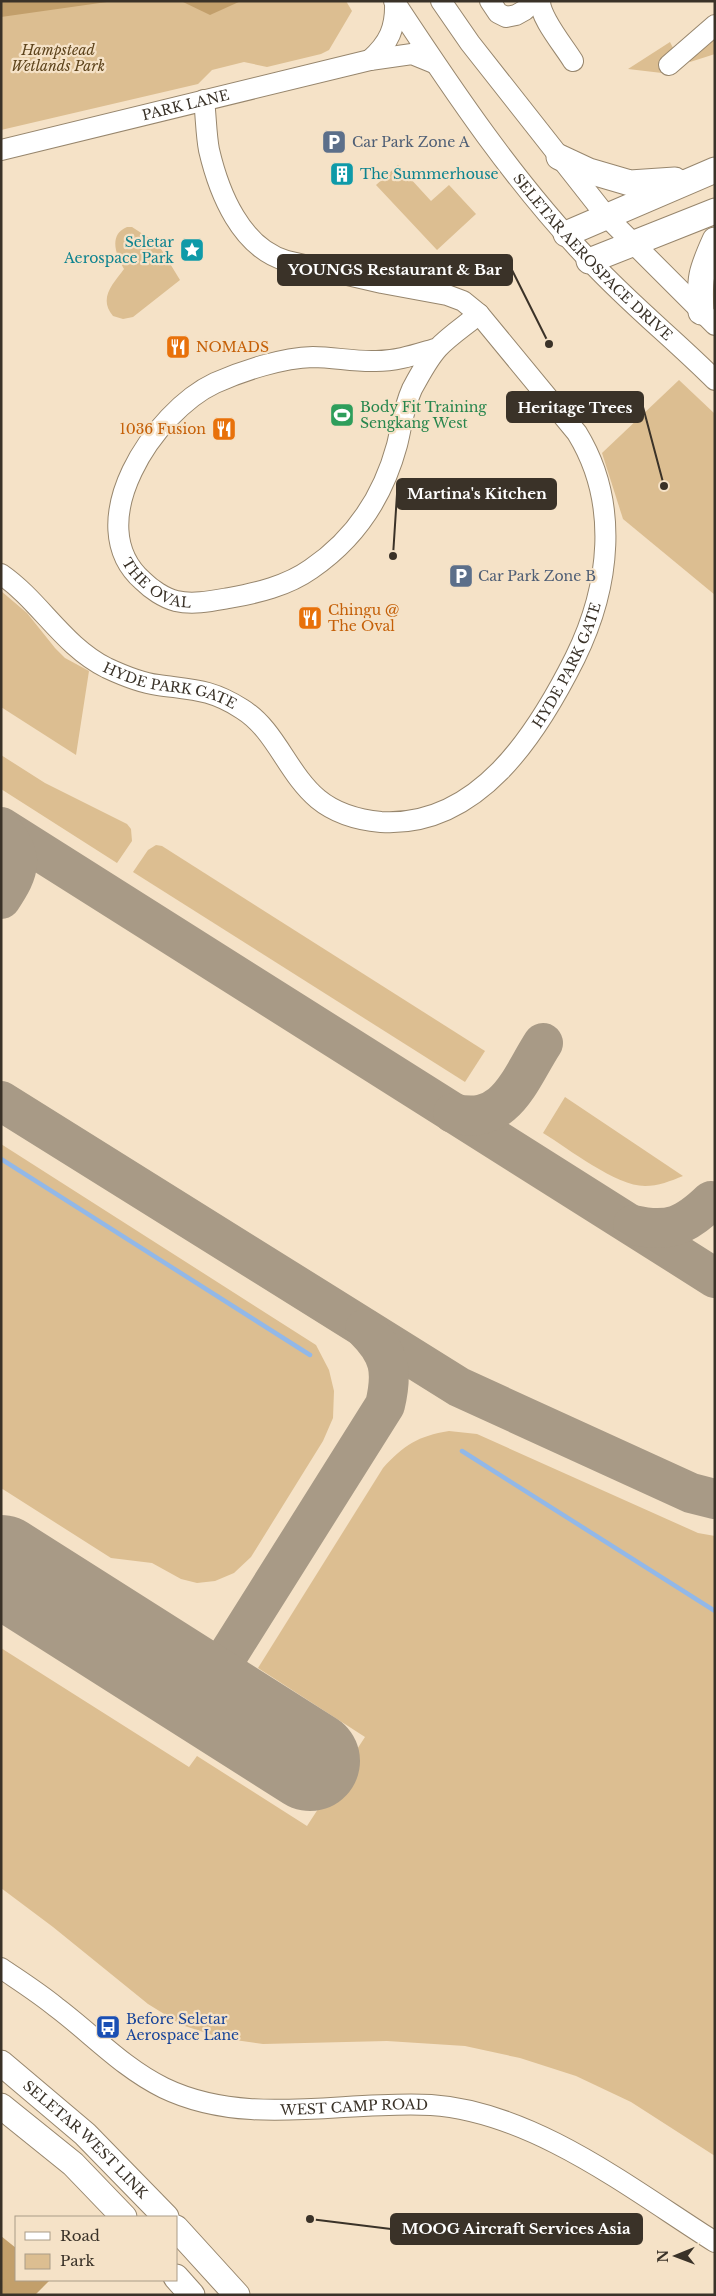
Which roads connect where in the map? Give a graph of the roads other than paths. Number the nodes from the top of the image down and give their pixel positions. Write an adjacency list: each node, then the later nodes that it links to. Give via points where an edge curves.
1 (441, 1): 12 (street)
2 (490, 1): 4 (street, via 498,13 506,17)
3 (395, 2): 6 (street, via 387,43); 8 (street, SELETAR AEROSPACE DRIVE)
4 (532, 5): 7 (street, via 540,8)
5 (715, 25): 9 (street)
6 (370, 60): 8 (street, PARK LANE, via 412,54); 10 (street, PARK LANE)
7 (574, 61)
8 (434, 63): 16 (street, SELETAR AEROSPACE DRIVE, via 500,155)
9 (670, 65)
10 (204, 100): 11 (street, PARK LANE); 20 (street, HYDE PARK GATE, via 209,148 229,207 245,232 273,257 447,295 463,301)
11 (1, 150)
12 (559, 157): 13 (main road, via 602,176 630,183); 15 (street)
13 (704, 174): 15 (main road)
14 (715, 211): 18 (main road)
15 (607, 217): 16 (main road); 18 (street)
16 (566, 234): 19 (street, SELETAR AEROSPACE DRIVE)
17 (715, 240): 21 (main road, via 699,281)
18 (632, 244): 19 (main road); 21 (street)
19 (589, 261): 24 (street, SELETAR AEROSPACE DRIVE)
20 (479, 314): 22 (street, THE OVAL); 26 (street, HYDE PARK GATE, via 577,433 588,451 606,516 606,549 593,613 576,656 555,695 518,752 484,785 449,810 426,819 394,822 362,821 338,811 318,799 304,784 269,734 246,711 202,690 157,685 107,668 74,645 13,582)
21 (708, 319)
22 (438, 348): 23 (street, THE OVAL); 25 (street, THE OVAL)
23 (396, 360): 25 (street, via 410,368); 25 (street, THE OVAL, via 374,362 313,357 290,360 216,383 188,400 153,436 127,482 118,532 125,558 134,574 152,589 175,601 206,602 244,596 307,572 356,529 371,508 391,466 402,413)
24 (715, 380)
25 (413, 388)
26 (1, 574)
27 (1, 1968): 33 (street, WEST CAMP ROAD, via 57,2007 124,2064 165,2088 209,2103 241,2108 276,2110 433,2105 482,2114 536,2134 595,2165)
28 (1, 2063): 31 (main road, SELETAR WEST LINK, via 85,2134)
29 (1, 2106): 30 (main road, SELETAR WEST LINK, via 73,2164)
30 (123, 2216)
31 (165, 2216)
32 (178, 2230): 36 (main road)
33 (715, 2242)
34 (178, 2279): 35 (main road)
35 (192, 2295)
36 (237, 2295)

